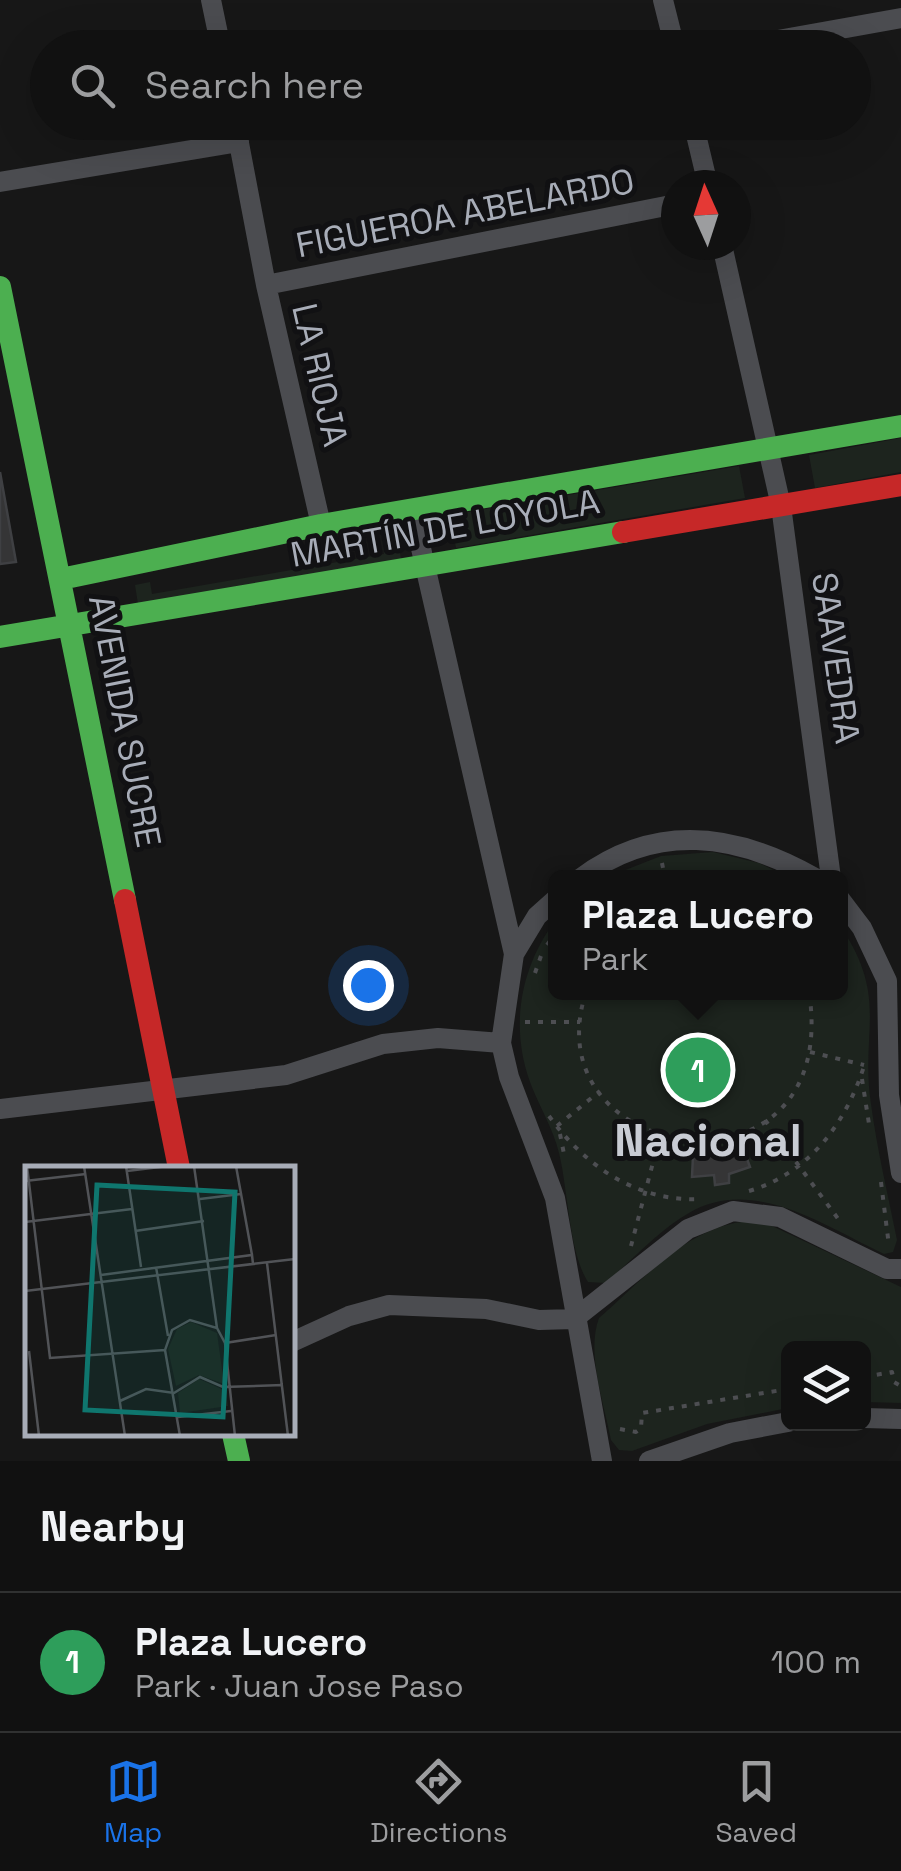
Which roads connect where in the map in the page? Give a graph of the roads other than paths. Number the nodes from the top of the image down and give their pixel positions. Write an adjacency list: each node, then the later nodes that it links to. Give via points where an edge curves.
1 (211, 0): 4 (street)
2 (663, 0): 5 (street)
3 (901, 18): 6 (street)
4 (217, 30)
5 (670, 30)
6 (834, 30)
7 (200, 140): 11 (street)
8 (239, 140): 14 (street, LA RIOJA)
9 (697, 140): 10 (street)
10 (704, 170)
11 (0, 182)
12 (661, 207): 14 (street, FIGUEROA ABELARDO)
13 (725, 260): 17 (street, SAAVEDRA)
14 (266, 285): 21 (street, LA RIOJA)
15 (0, 288): 23 (street, AVENIDA SUCRE)
16 (901, 426): 17 (street, MARTÍN DE LOYOLA)
17 (769, 449): 19 (street, SAAVEDRA); 20 (street, MARTÍN DE LOYOLA)
18 (901, 485): 19 (street, MARTÍN DE LOYOLA)
19 (781, 506): 22 (street, MARTÍN DE LOYOLA); 28 (street, SAAVEDRA)
20 (412, 509): 21 (street, MARTÍN DE LOYOLA); 22 (street)
21 (320, 524): 23 (street, MARTÍN DE LOYOLA)
22 (426, 567): 24 (street, MARTÍN DE LOYOLA); 31 (street)
23 (61, 580): 24 (street, AVENIDA SUCRE)
24 (72, 624): 25 (street, MARTÍN DE LOYOLA); 34 (street, AVENIDA SUCRE)
25 (0, 637)
26 (592, 870): 27 (street, via 652,841 696,840 742,845)
27 (797, 870)
28 (830, 870)
29 (548, 907): 31 (street)
30 (848, 910): 32 (street)
31 (514, 954): 33 (street)
32 (894, 979): 37 (street, via 889,1096)
33 (501, 1043): 34 (street, via 438,1038 383,1044 286,1075); 39 (street, via 555,1198)
34 (163, 1091): 35 (street); 36 (street, AVENIDA SUCRE)
35 (0, 1109)
36 (179, 1166)
37 (901, 1173)
38 (901, 1269): 39 (street, via 887,1269 780,1217 733,1211 688,1228)
39 (574, 1319): 40 (street, via 389,1305); 46 (street)
40 (295, 1341)
41 (871, 1418): 42 (street)
42 (901, 1419)
43 (781, 1423): 47 (street)
44 (233, 1436): 45 (street)
45 (238, 1461)
46 (602, 1461)
47 (649, 1461)

